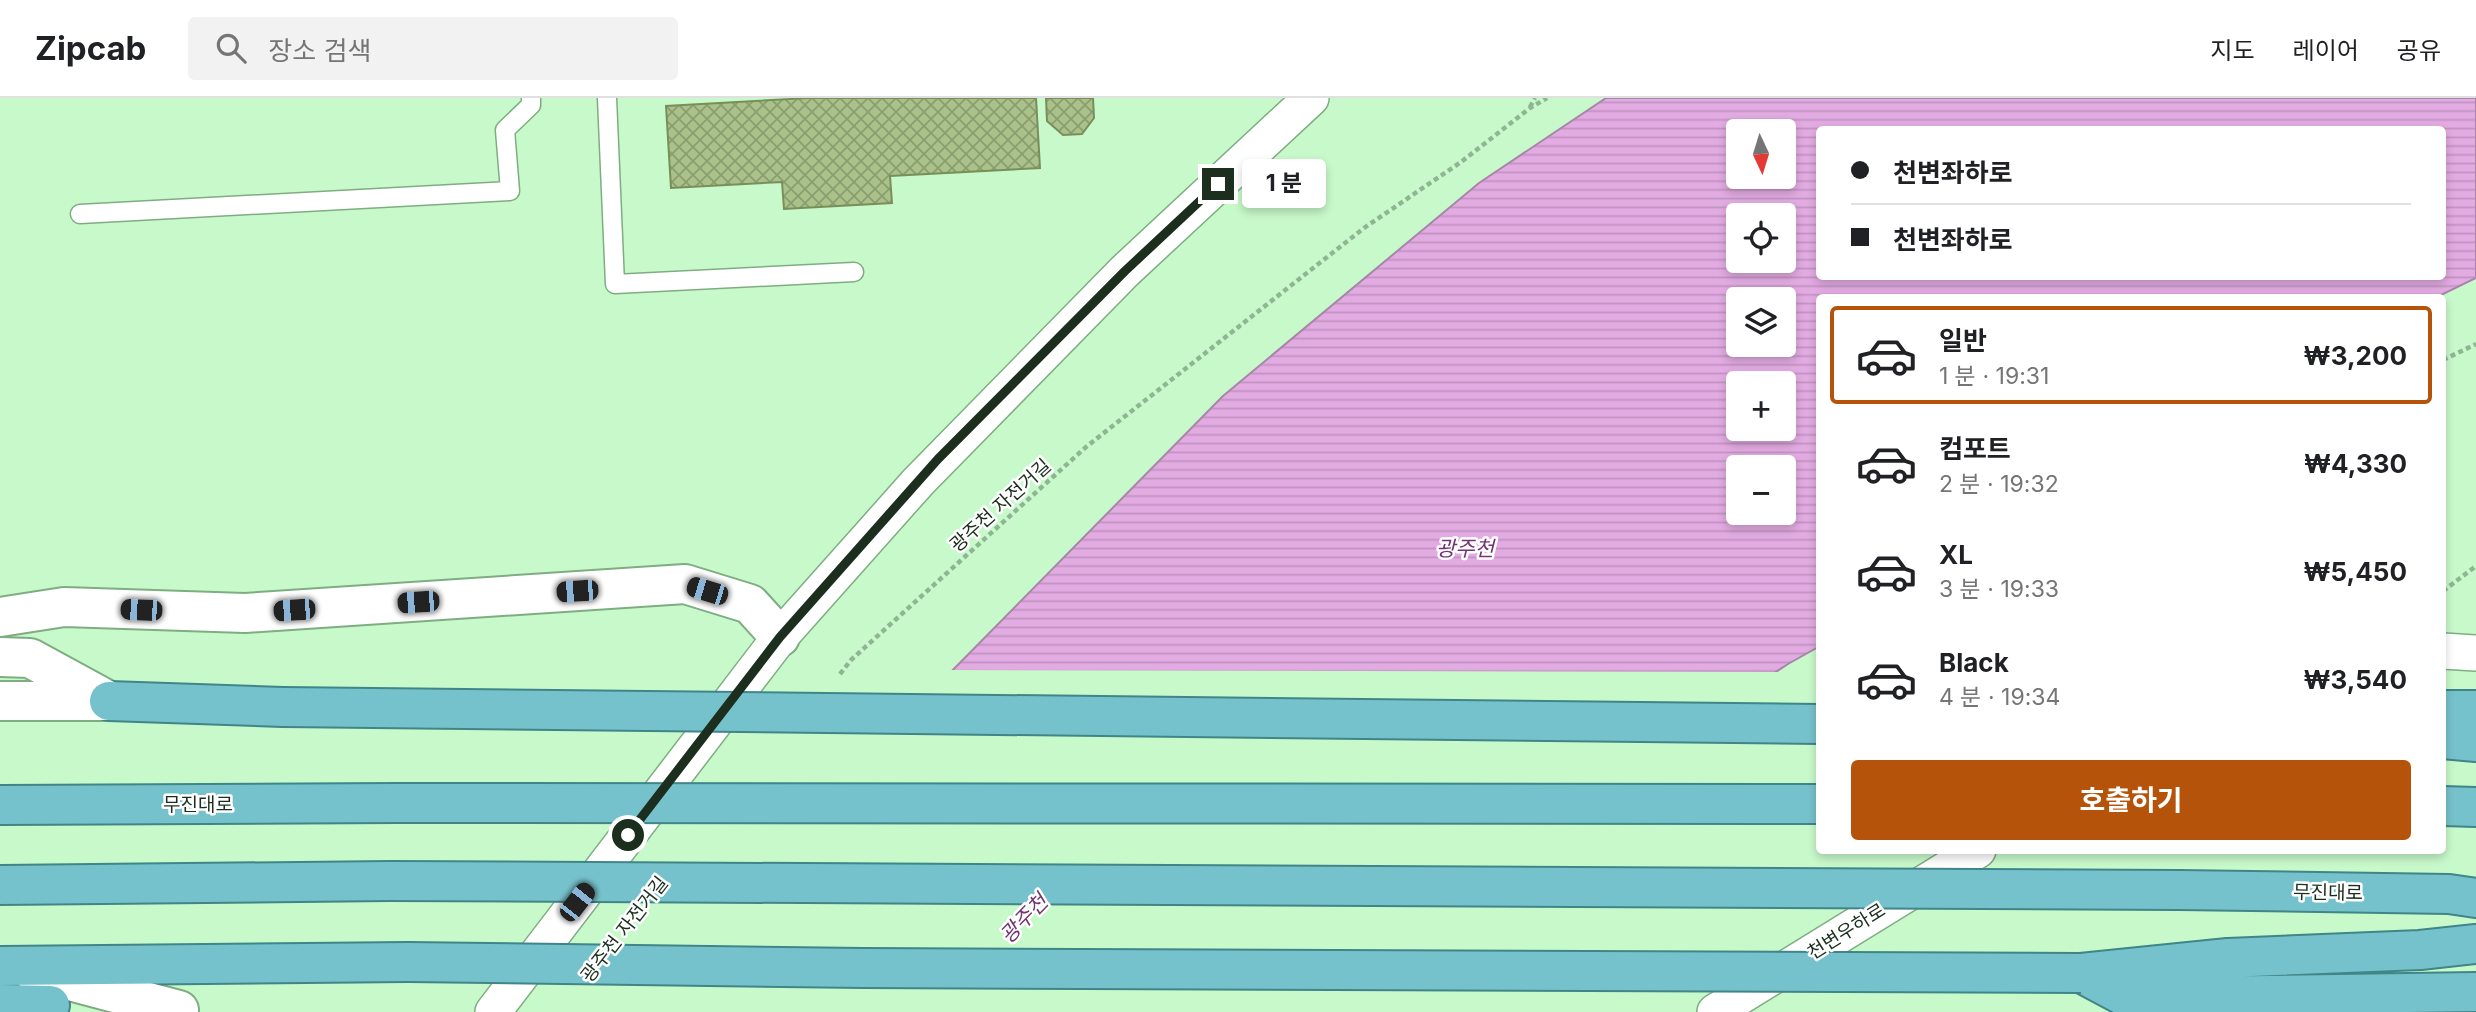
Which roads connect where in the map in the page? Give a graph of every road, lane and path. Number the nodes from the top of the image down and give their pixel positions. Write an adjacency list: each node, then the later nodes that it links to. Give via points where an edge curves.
1 (531, 98): 7 (lane, via 531,104 505,130 510,191)
2 (607, 98): 8 (lane, via 615,284)
3 (1311, 98): 14 (street, via 1125,271 938,459)
4 (1535, 98): 6 (path, 광주천 자전거길)
5 (1547, 98): 6 (path, 광주천 자전거길)
6 (1530, 108): 18 (path, 광주천 자전거길, via 1364,228 1086,447 851,660)
7 (80, 214)
8 (854, 272)
9 (2476, 344): 10 (path)
10 (2446, 359)
11 (2476, 566): 12 (path)
12 (2446, 589)
13 (0, 617): 14 (street, via 64,607 244,613 685,584 750,604)
14 (780, 637): 40 (street)
15 (2446, 651): 16 (street)
16 (2476, 653)
17 (0, 657): 20 (street, via 30,658)
18 (834, 682)
19 (0, 701): 20 (street)
20 (109, 701): 23 (highway, bridge, via 283,707)
21 (2446, 710): 22 (highway)
22 (2476, 710)
23 (1816, 724)
24 (2446, 739): 25 (highway)
25 (2476, 743)
26 (1816, 804): 27 (highway, 무진대로, bridge)
27 (0, 805)
28 (2446, 806): 29 (highway)
29 (2476, 807)
30 (1972, 854): 41 (street, 천변우하로)
31 (0, 885): 32 (highway, 무진대로, bridge, via 390,881 2179,890)
32 (2476, 898)
33 (2476, 944): 35 (highway, via 2228,958)
34 (3, 966): 35 (highway, bridge, via 408,962); 39 (street)
35 (2081, 973): 36 (highway, via 2126,996)
36 (2476, 992)
37 (0, 1004): 38 (highway)
38 (50, 1005): 39 (street)
39 (180, 1011)
40 (493, 1012)
41 (1715, 1012)

